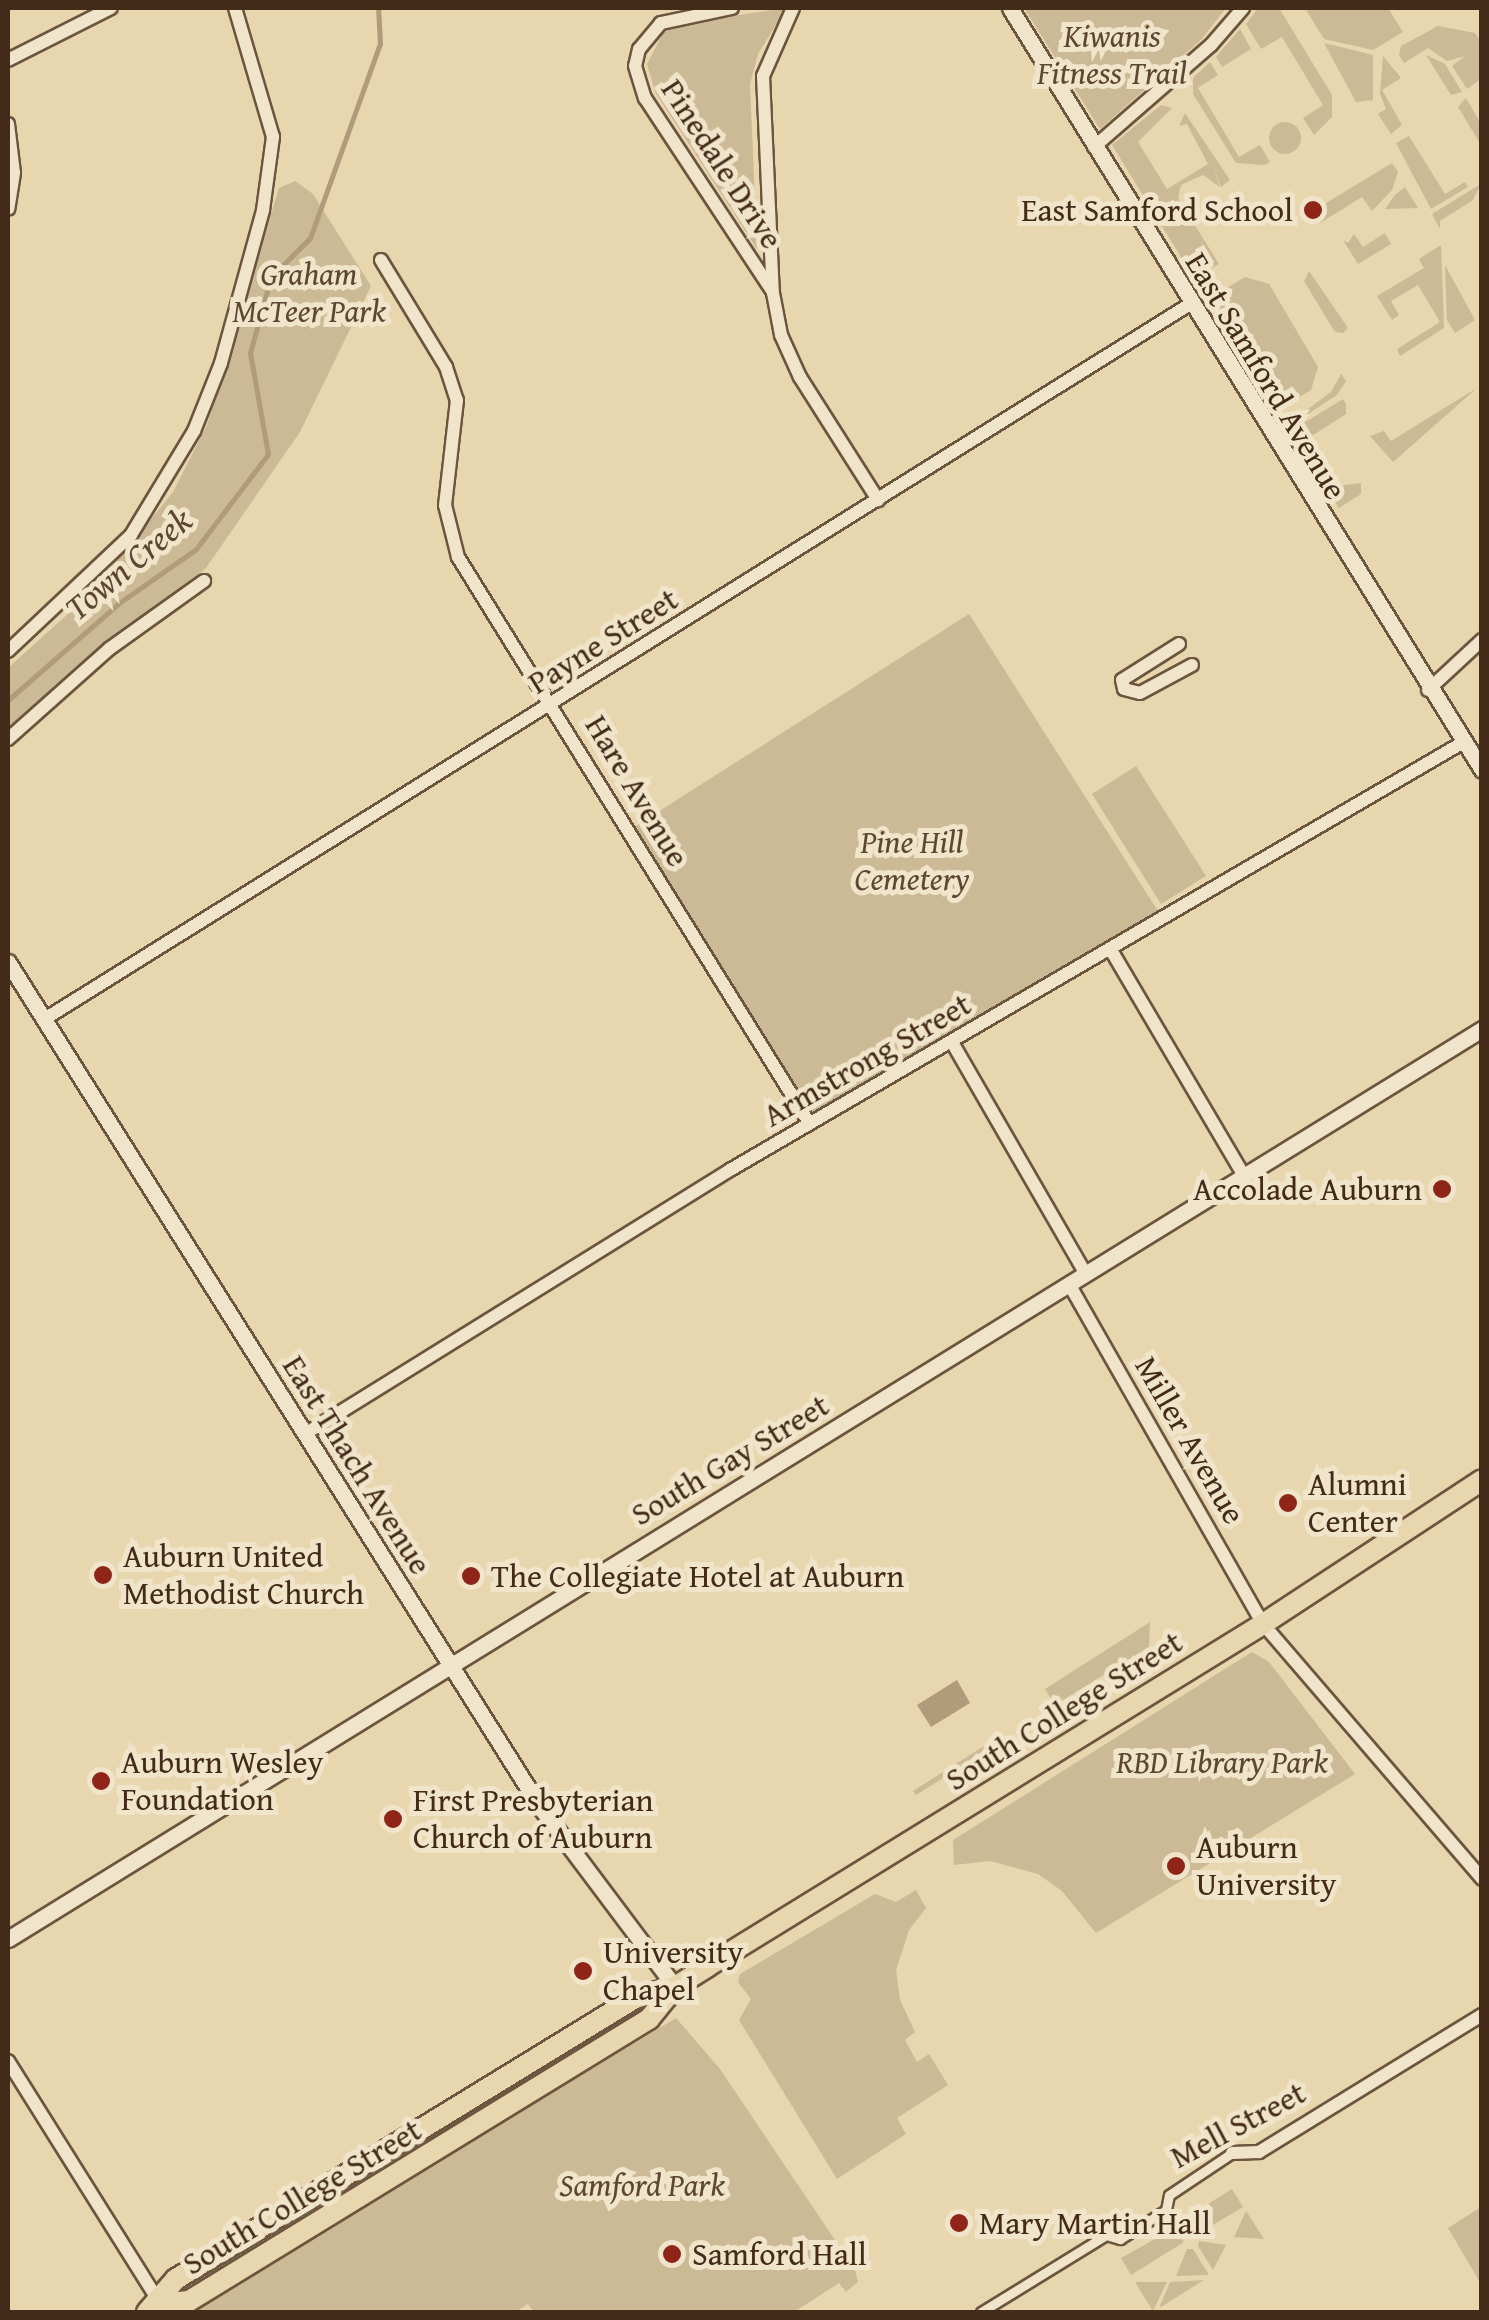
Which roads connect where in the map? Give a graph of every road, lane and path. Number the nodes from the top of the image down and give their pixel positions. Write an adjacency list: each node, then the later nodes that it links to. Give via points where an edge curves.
1 (111, 8): 7 (street)
2 (234, 8): 18 (street, via 272,138 263,210 221,363 194,432 132,535)
3 (732, 8): 12 (street, Pinedale Drive, via 661,23 639,49 635,66 645,98)
4 (792, 8): 12 (street, Pinedale Drive, via 763,76)
5 (1010, 8): 9 (street, East Samford Avenue)
6 (1243, 8): 9 (street, via 1211,45)
7 (8, 60)
8 (8, 124): 10 (street, via 14,173)
9 (1094, 147): 13 (street, East Samford Avenue)
10 (8, 209)
11 (381, 260): 21 (street, Hare Avenue, via 446,368 457,400 444,505 458,558)
12 (774, 293): 14 (street, Pinedale Drive, via 788,352)
13 (1190, 304): 14 (street, Payne Street); 20 (street, East Samford Avenue)
14 (878, 500): 21 (street, Payne Street)
15 (204, 580): 22 (street, via 110,649)
16 (1482, 640): 20 (street)
17 (1179, 644): 19 (street, via 1122,680 1124,689 1140,693)
18 (8, 651)
19 (1192, 665)
20 (1428, 690): 23 (street, East Samford Avenue)
21 (552, 706): 27 (street, Payne Street); 30 (street, Hare Avenue)
22 (8, 739)
23 (1462, 743): 24 (street, East Samford Avenue); 25 (street, Armstrong Street)
24 (1482, 770)
25 (1111, 950): 29 (street, Armstrong Street); 31 (street)
26 (8, 962): 27 (street, East Thach Avenue)
27 (43, 1020): 34 (street, East Thach Avenue)
28 (1482, 1029): 31 (street, South Gay Street)
29 (952, 1044): 30 (street, Armstrong Street); 32 (street)
30 (810, 1124): 34 (street, Armstrong Street)
31 (1244, 1176): 32 (street, South Gay Street)
32 (1086, 1274): 33 (street, South Gay Street)
33 (1069, 1284): 36 (street, Miller Avenue); 37 (street, South Gay Street)
34 (305, 1434): 37 (street, East Thach Avenue)
35 (1482, 1480): 36 (main road, South College Street)
36 (1263, 1624): 38 (street, Miller Avenue); 40 (main road, South College Street)
37 (452, 1665): 39 (street, South Gay Street); 40 (street, East Thach Avenue, via 540,1807)
38 (1482, 1879)
39 (8, 1938)
40 (675, 1988): 44 (main road, South College Street, via 648,2018 189,2301)
41 (1482, 2014): 43 (street, Mell Street, via 1259,2152)
42 (8, 2061): 44 (street)
43 (1232, 2153): 45 (street, Mell Street, via 1168,2195 1166,2210 1120,2239 1106,2234)
44 (157, 2310)
45 (981, 2312)

